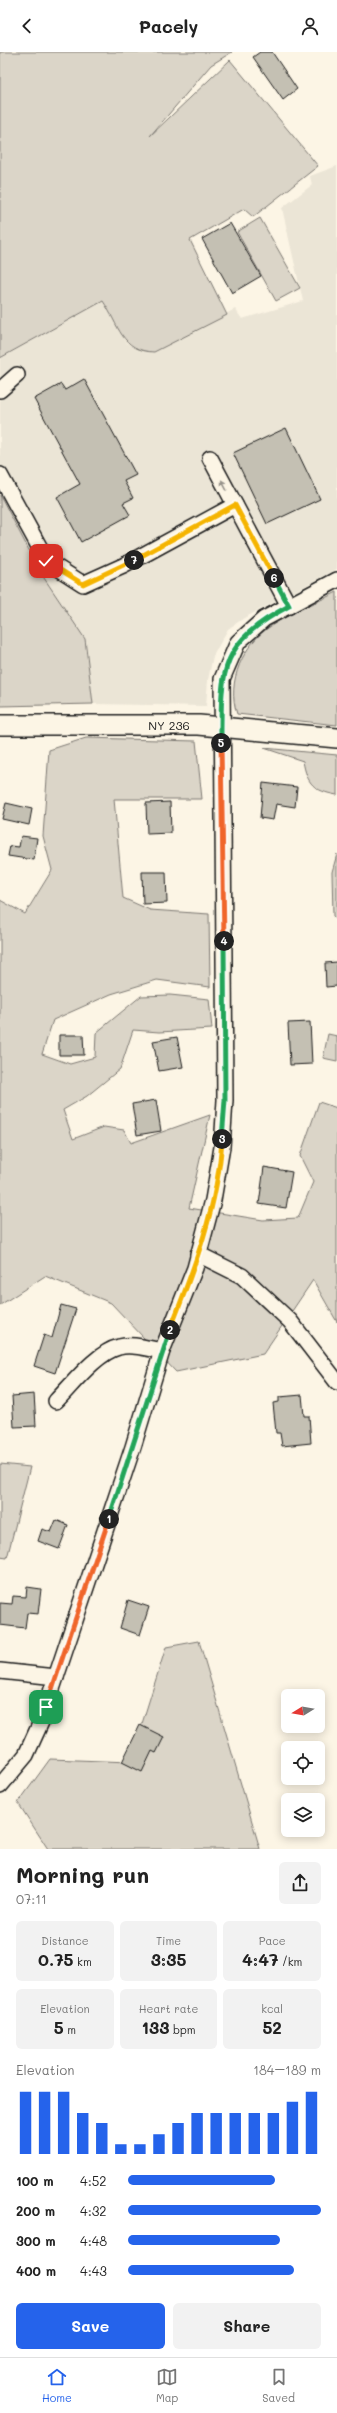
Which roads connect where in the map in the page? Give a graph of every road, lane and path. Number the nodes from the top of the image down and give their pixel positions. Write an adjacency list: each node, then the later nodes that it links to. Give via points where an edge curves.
1 (17, 376): 2 (street)
2 (0, 390)
3 (210, 458): 5 (street, one-way to 3)
4 (0, 475): 5 (street, via 46,561 83,584 123,566)
5 (235, 505): 7 (street)
6 (337, 580): 7 (street)
7 (289, 606): 9 (street, via 264,619 238,642 222,679)
8 (0, 726): 9 (main road, NY 236 / NY 236)
9 (221, 726): 10 (main road, NY 236 / NY 236); 11 (street, via 225,1100 222,1147 213,1200)
10 (337, 738)
11 (198, 1254): 12 (street); 13 (street, via 242,1276 290,1321)
12 (162, 1351): 14 (street, via 119,1346 107,1352); 16 (street, via 131,1455)
13 (337, 1382)
14 (56, 1402)
15 (0, 1671): 16 (street)
16 (56, 1677): 17 (street, via 41,1722 26,1755)
17 (0, 1786)

